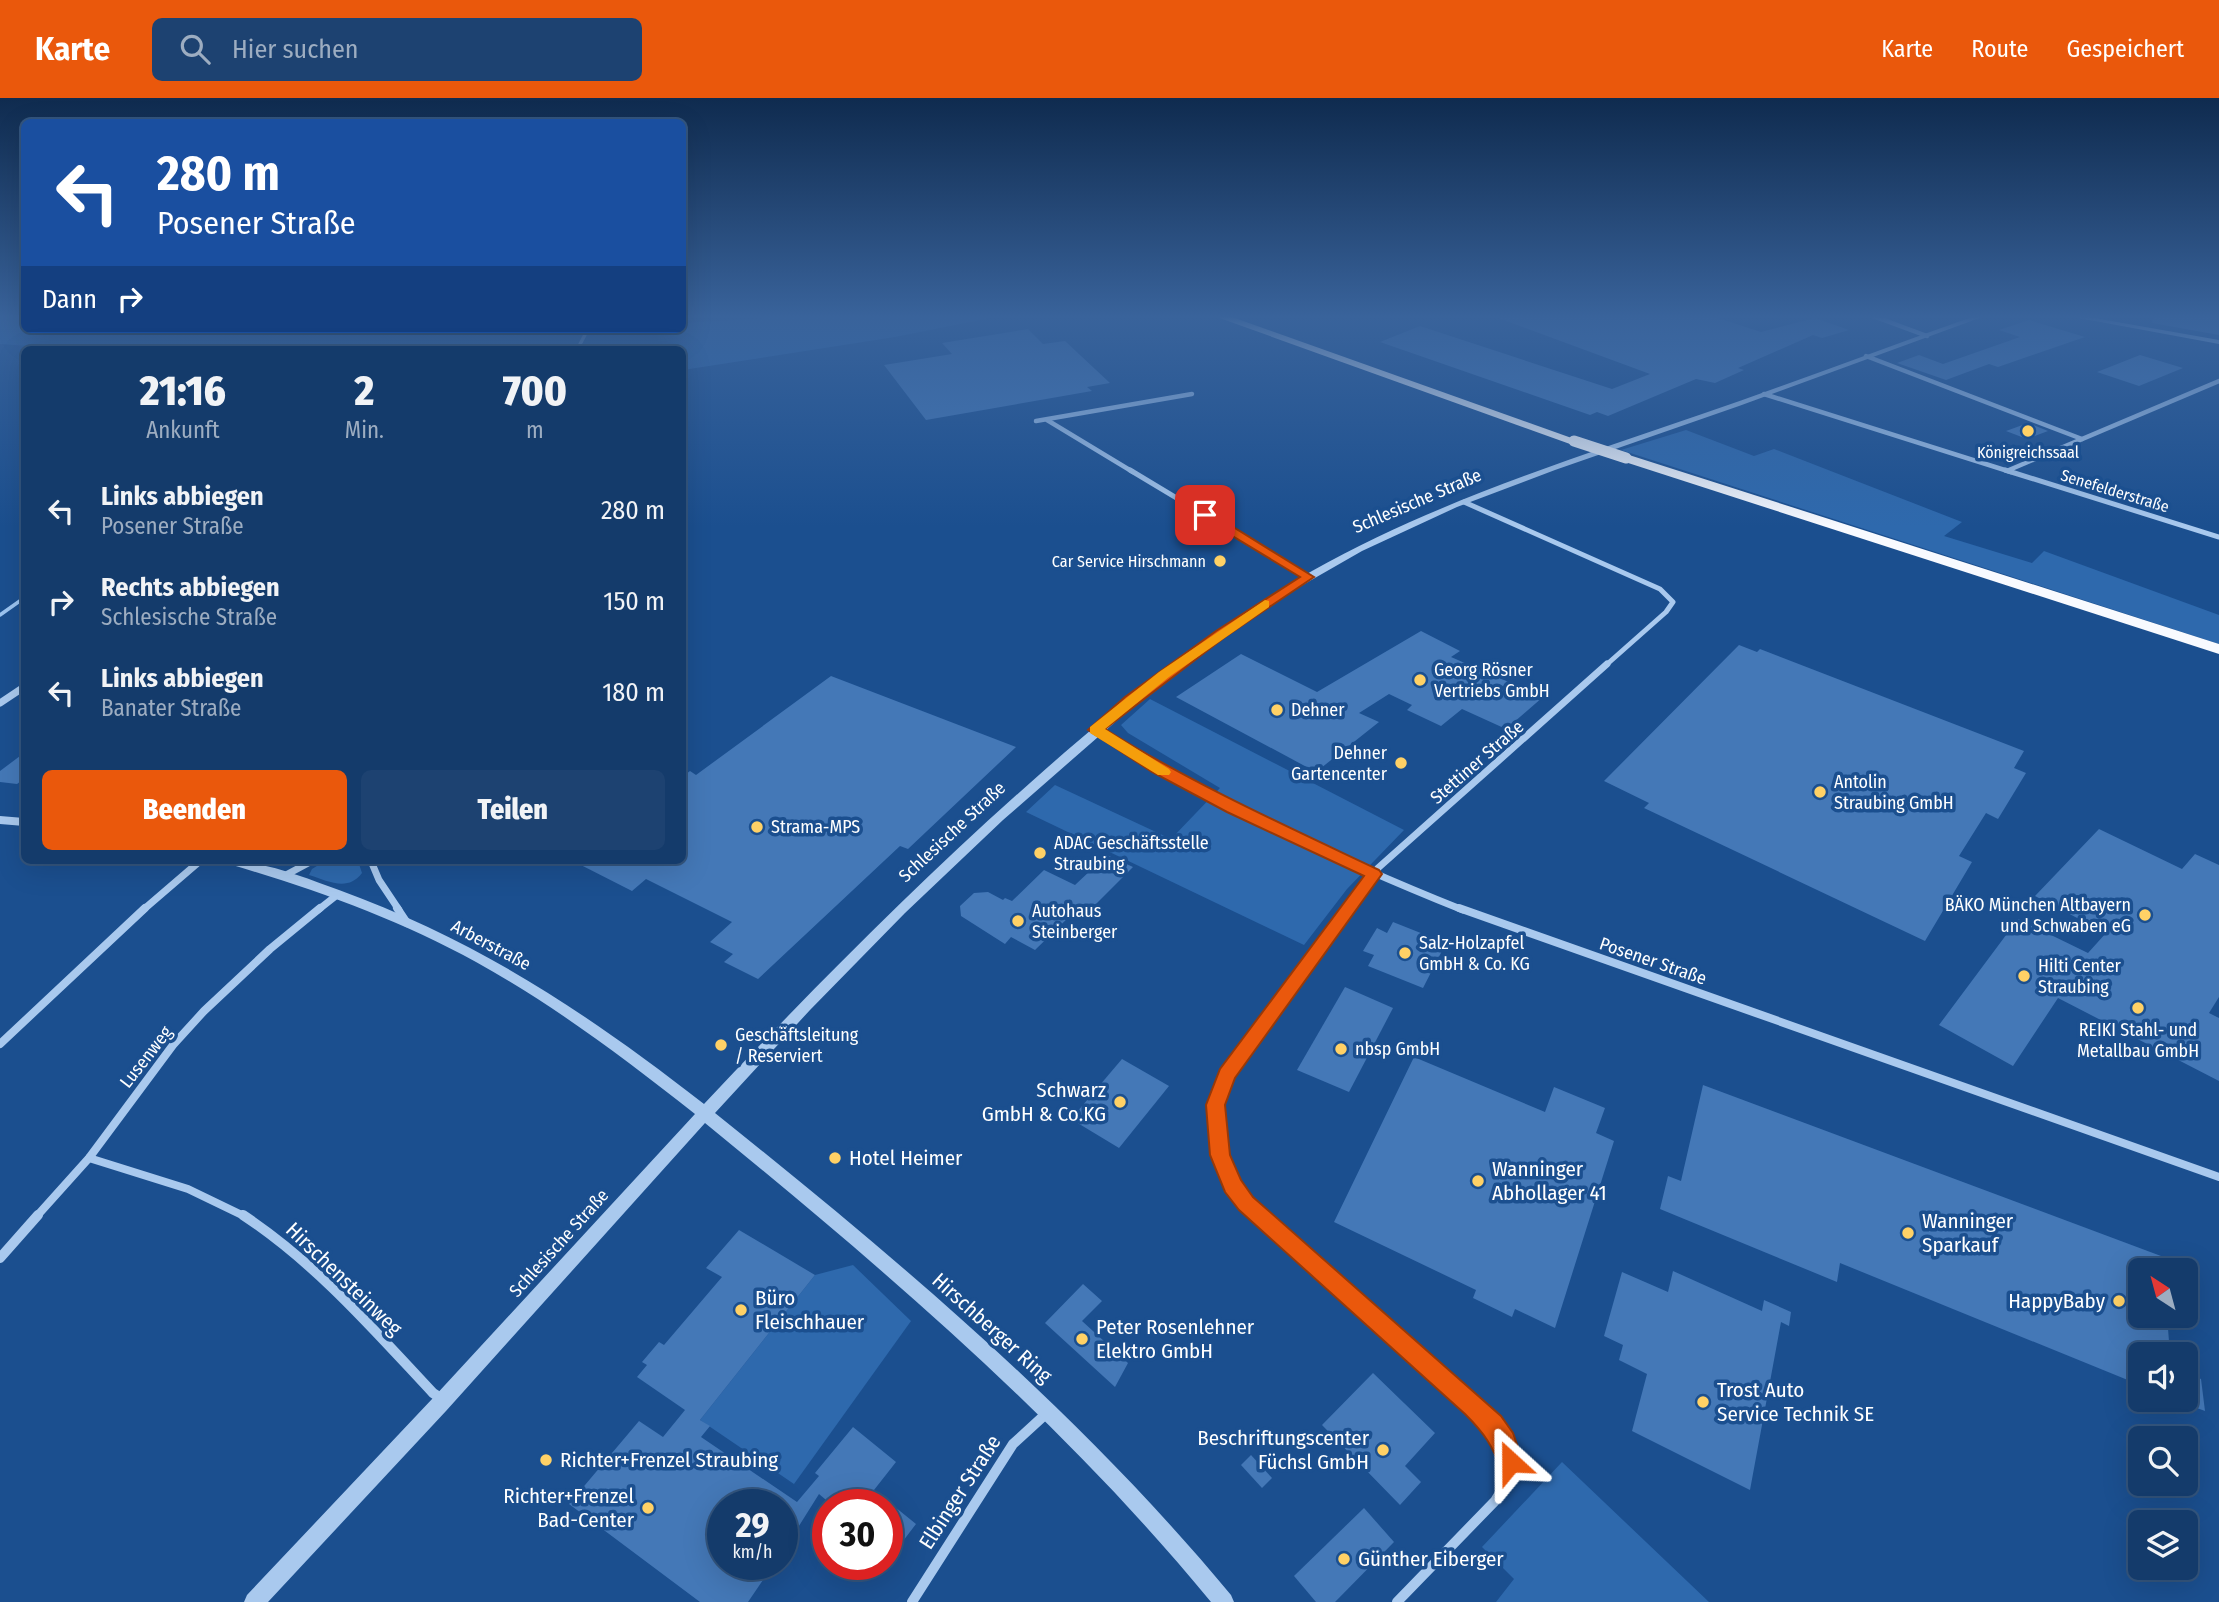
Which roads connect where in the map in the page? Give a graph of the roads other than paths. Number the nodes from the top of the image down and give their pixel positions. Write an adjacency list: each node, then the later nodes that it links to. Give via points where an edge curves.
1 (1420, 386): 14 (highway, bridge, via 1626,458)
2 (1785, 386): 6 (street, Schlesische Straße)
3 (1945, 386): 9 (street)
4 (2209, 386): 9 (street)
5 (1192, 394): 7 (street)
6 (1764, 394): 10 (street, Senefelderstraße); 11 (street, Schlesische Straße)
7 (1047, 419): 8 (street); 13 (street)
8 (1036, 421)
9 (2082, 439): 10 (street)
10 (2008, 471): 12 (street, Senefelderstraße)
11 (1464, 502): 13 (street, Schlesische Straße, via 1376,540); 24 (street, Stettiner Straße, via 1660,589 1673,602)
12 (2219, 537)
13 (1308, 577): 17 (street, Schlesische Straße, via 1220,634)
14 (2219, 649)
15 (21, 689): 16 (street)
16 (0, 703)
17 (1095, 730): 24 (street, Posener Straße, via 1233,808); 29 (street, Schlesische Straße, via 892,917)
18 (0, 820): 19 (street)
19 (21, 822)
20 (197, 864): 28 (street)
21 (243, 864): 25 (street, Arberstraße)
22 (306, 864): 25 (street)
23 (372, 864): 27 (street)
24 (1374, 874): 31 (street, Posener Straße, via 1498,924); 38 (street, via 1227,1074 1216,1120 1226,1172 1246,1203 1474,1406 1504,1442 1511,1462 1507,1483 1495,1501)
25 (284, 876): 26 (street, Arberstraße)
26 (337, 895): 27 (street, Arberstraße); 30 (street, Lusenweg, via 204,1011)
27 (407, 923): 29 (street, Arberstraße, via 555,1003)
28 (0, 1044)
29 (705, 1113): 33 (street, Schlesische Straße); 34 (street, Hirschberger Ring, via 917,1290)
30 (89, 1158): 32 (street, Lusenweg); 33 (street, Hirschensteinweg, via 244,1215 302,1258)
31 (2219, 1177)
32 (0, 1258)
33 (445, 1401): 35 (street, Schlesische Straße)
34 (1049, 1411): 36 (street, Elbinger Straße, via 1013,1444); 37 (street, Hirschberger Ring, via 1130,1494)
35 (254, 1602)
36 (912, 1602)
37 (1224, 1602)
38 (1397, 1602)

